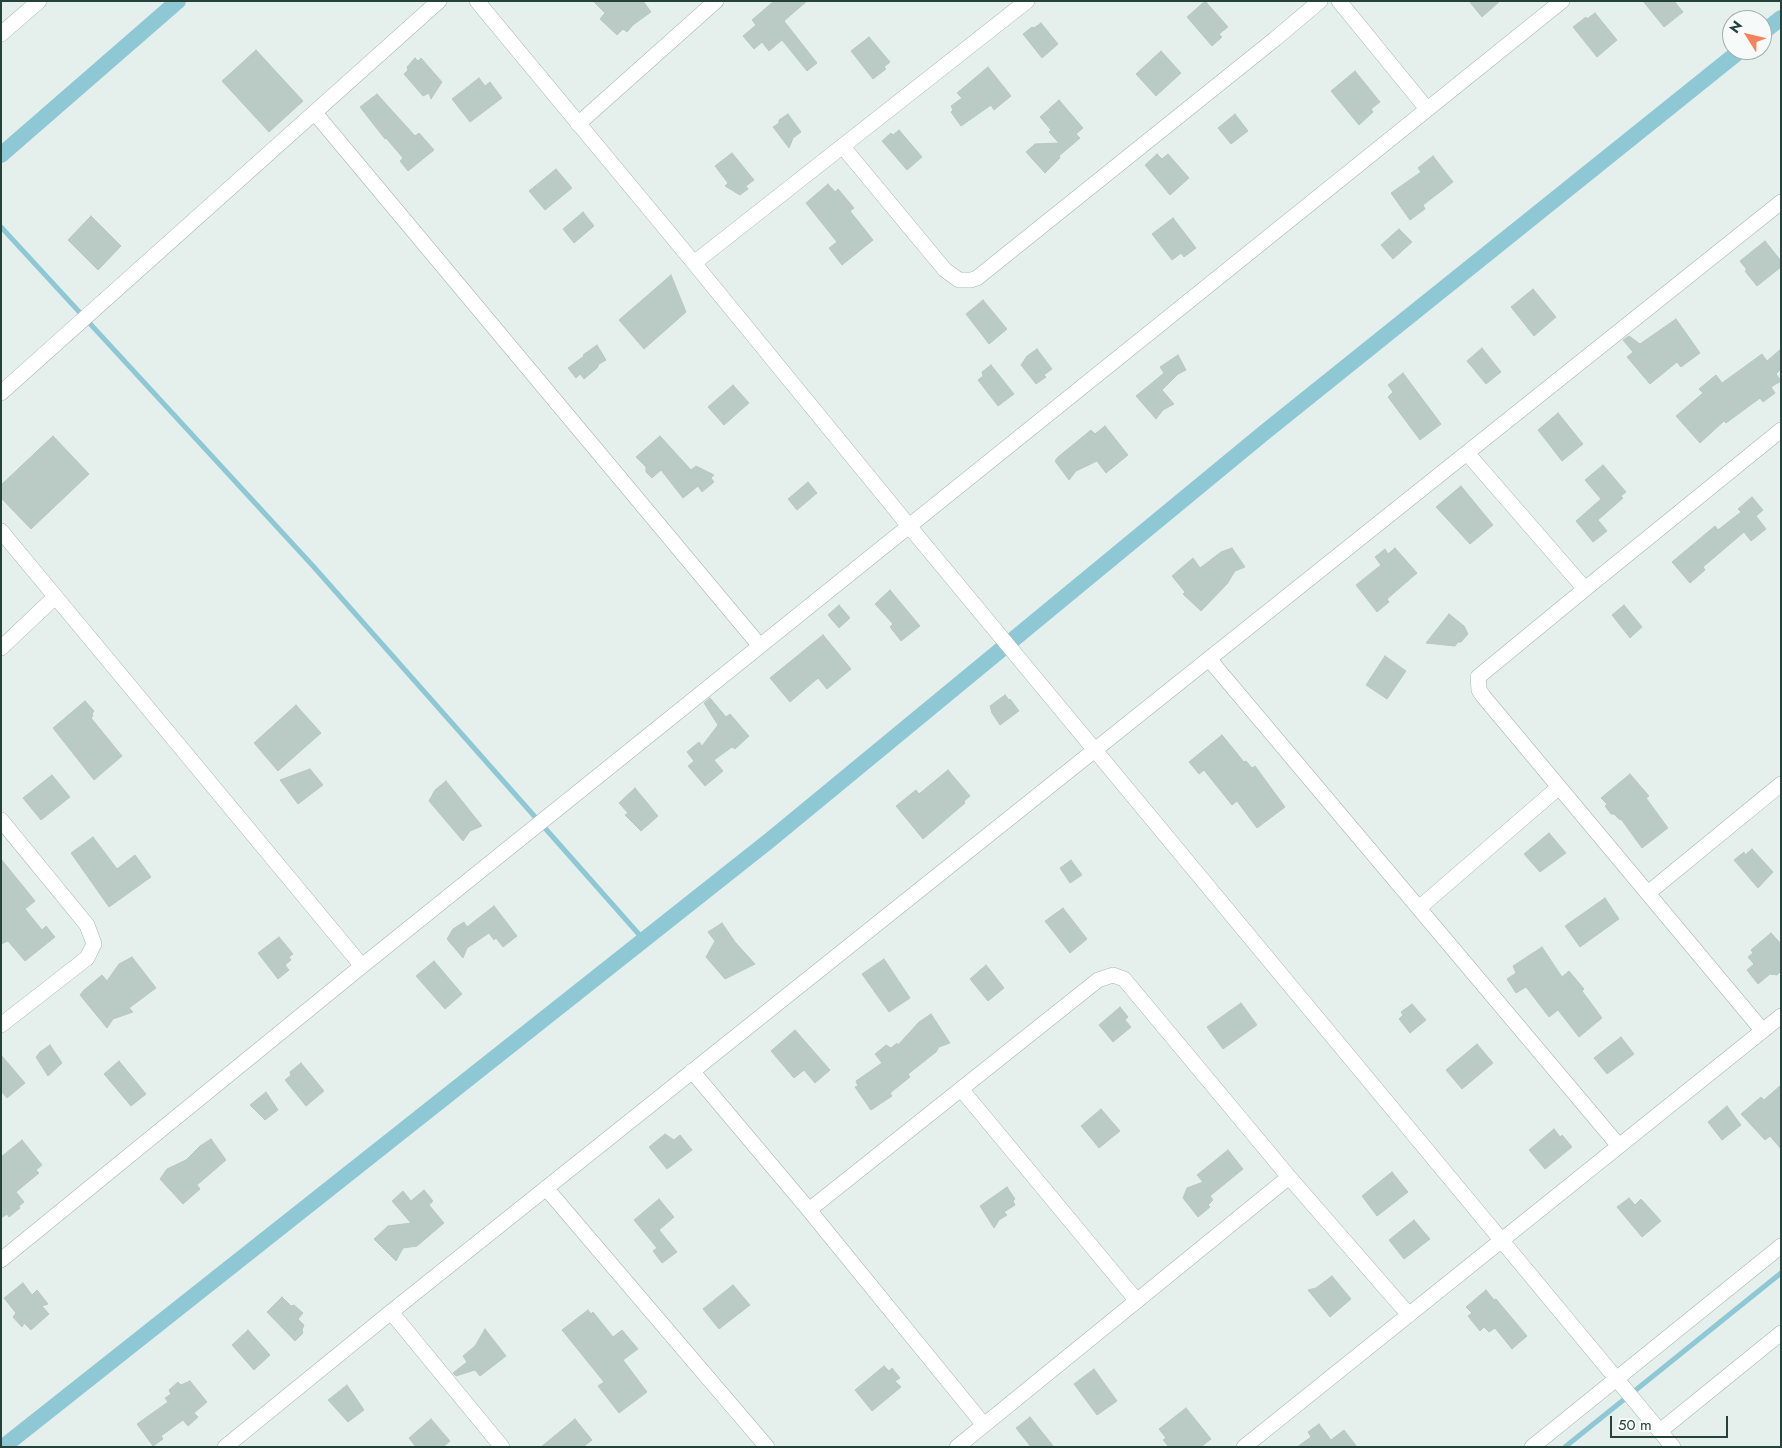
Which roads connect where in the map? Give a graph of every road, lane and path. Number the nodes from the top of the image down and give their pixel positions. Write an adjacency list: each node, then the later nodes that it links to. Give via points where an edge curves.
1 (39, 1): 9 (street)
2 (440, 1): 11 (street)
3 (477, 1): 12 (street)
4 (716, 1): 12 (street)
5 (1027, 1): 13 (street)
6 (1320, 1): 13 (street, via 971,280 959,280 945,270)
7 (1339, 1): 10 (street)
8 (1562, 1): 10 (street)
9 (1, 34)
10 (1427, 109): 19 (street)
11 (315, 113): 16 (street); 23 (street)
12 (578, 124): 15 (street)
13 (843, 146): 15 (street)
14 (1781, 202): 18 (street)
15 (694, 263): 19 (street)
16 (1, 393)
17 (1781, 430): 21 (street)
18 (1467, 453): 21 (street); 25 (street)
19 (909, 526): 23 (street); 26 (street)
20 (1, 531): 22 (street)
21 (1585, 588): 28 (street, via 1478,677 1483,696)
22 (55, 596): 24 (street); 32 (street)
23 (760, 646): 32 (street)
24 (1, 648)
25 (1209, 659): 26 (street); 31 (street)
26 (1095, 749): 36 (street); 42 (street)
27 (1781, 784): 30 (street)
28 (1559, 787): 30 (street); 31 (street)
29 (1, 820): 34 (street, via 87,925 94,944 87,958)
30 (1648, 893): 35 (street)
31 (1419, 908): 38 (street)
32 (362, 966): 44 (street)
33 (1781, 1016): 35 (street)
34 (1, 1025)
35 (1762, 1030): 38 (street)
36 (692, 1071): 40 (street); 41 (street)
37 (961, 1089): 39 (street, via 1098,980 1113,975 1124,979); 41 (street); 45 (street)
38 (1619, 1146): 42 (street)
39 (1289, 1177): 45 (street); 47 (street)
40 (546, 1188): 46 (street); 54 (street)
41 (809, 1210): 50 (street)
42 (1502, 1240): 47 (street); 49 (street)
43 (1781, 1246): 49 (street)
44 (1, 1260)
45 (1137, 1301): 50 (street)
46 (391, 1312): 52 (street); 53 (street)
47 (1408, 1315): 56 (street)
48 (1781, 1333): 51 (street)
49 (1616, 1378): 51 (street); 57 (street)
50 (984, 1425): 55 (street)
51 (1660, 1431): 58 (street)
52 (225, 1447)
53 (502, 1447)
54 (767, 1447)
55 (957, 1447)
56 (1244, 1447)
57 (1532, 1447)
58 (1673, 1447)

